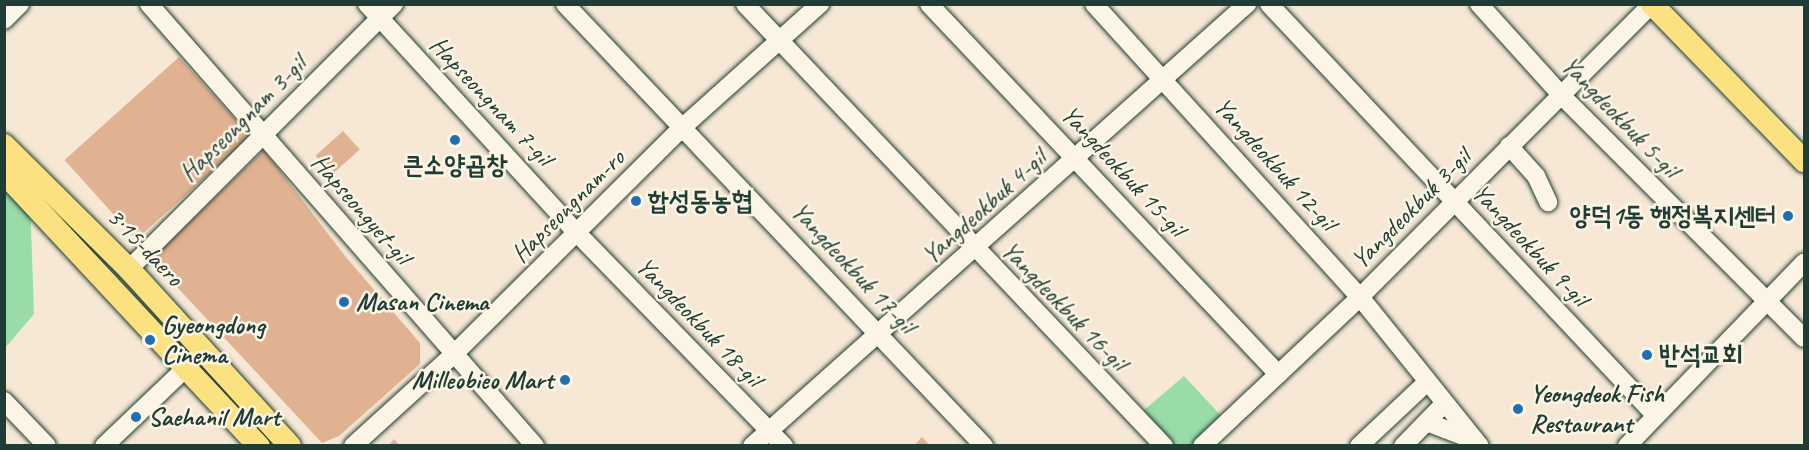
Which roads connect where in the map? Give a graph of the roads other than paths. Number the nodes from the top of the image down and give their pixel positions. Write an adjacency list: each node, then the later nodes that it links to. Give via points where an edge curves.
1 (20, 4): 15 (street)
2 (149, 4): 20 (street, Hapseongyet-gil)
3 (366, 4): 14 (street, Hapseongnam 7-gil)
4 (394, 4): 14 (street, Hapseongnam 3-gil)
5 (566, 4): 19 (street, Yangdeokbuk 17-gil)
6 (745, 4): 16 (street, Yangdeokbuk 16-gil)
7 (820, 4): 16 (street, Hapseongnam-ro)
8 (929, 4): 23 (street, Yangdeokbuk 15-gil)
9 (1094, 4): 17 (street, Yangdeokbuk 12-gil)
10 (1247, 4): 17 (street, Yangdeokbuk 4-gil)
11 (1269, 4): 26 (street, Yangdeokbuk 9-gil)
12 (1479, 4): 18 (street, Yangdeokbuk 5-gil)
13 (1652, 5): 18 (street, Yangdeokbuk 3-gil); 24 (main road)
14 (379, 18): 20 (street, Hapseongnam 3-gil); 28 (street, Hapseongnam 7-gil)
15 (4, 20)
16 (781, 42): 19 (street, Hapseongnam-ro); 29 (street, Yangdeokbuk 16-gil)
17 (1165, 79): 23 (street, Yangdeokbuk 4-gil); 32 (street, Yangdeokbuk 12-gil)
18 (1562, 96): 22 (street, Yangdeokbuk 3-gil); 33 (street, Yangdeokbuk 5-gil)
19 (684, 126): 28 (street, Hapseongnam-ro); 34 (street, Yangdeokbuk 17-gil)
20 (263, 136): 31 (street, Hapseongnam 3-gil); 36 (street, Hapseongyet-gil)
21 (4, 145): 31 (main road, 3·15-daero)
22 (1509, 146): 26 (street, Yangdeokbuk 3-gil); 27 (street, via 1536,176)
23 (1078, 159): 29 (street, Yangdeokbuk 4-gil); 38 (street, Yangdeokbuk 15-gil)
24 (1804, 160)
25 (4, 173): 37 (main road, 3·15-daero)
26 (1454, 201): 32 (street, Yangdeokbuk 3-gil); 42 (street, Yangdeokbuk 9-gil)
27 (1548, 202)
28 (577, 233): 36 (street, Hapseongnam-ro); 44 (street, Yangdeokbuk 18-gil)
29 (976, 251): 34 (street, Yangdeokbuk 4-gil); 55 (street, Yangdeokbuk 16-gil)
30 (1804, 263): 33 (street)
31 (129, 269): 49 (main road, 3·15-daero)
32 (1360, 297): 38 (street, Yangdeokbuk 3-gil); 39 (street, Yangdeokbuk 12-gil)
33 (1767, 302): 35 (street, Yangdeokbuk 5-gil); 42 (street)
34 (880, 333): 44 (street, Yangdeokbuk 4-gil); 54 (street, Yangdeokbuk 17-gil)
35 (1804, 338)
36 (453, 355): 50 (street, Hapseongnam-ro); 51 (street, Hapseongyet-gil)
37 (186, 368): 47 (street); 48 (main road, 3·15-daero)
38 (1278, 374): 56 (street, Yangdeokbuk 3-gil)
39 (1426, 383): 41 (street, Yangdeokbuk 12-gil); 57 (street)
40 (4, 401): 46 (street)
41 (1444, 404): 43 (street); 60 (street, Yangdeokbuk 12-gil)
42 (1656, 416): 45 (street)
43 (1427, 422): 58 (street); 59 (street, via 1468,438)
44 (769, 430): 52 (street, Yangdeokbuk 4-gil); 53 (street, Yangdeokbuk 18-gil)
45 (1632, 444)
46 (47, 446)
47 (104, 446)
48 (259, 446)
49 (290, 446)
50 (353, 446)
51 (535, 446)
52 (752, 446)
53 (784, 446)
54 (984, 446)
55 (1164, 446)
56 (1202, 446)
57 (1359, 446)
58 (1403, 446)
59 (1473, 446)
60 (1480, 446)

